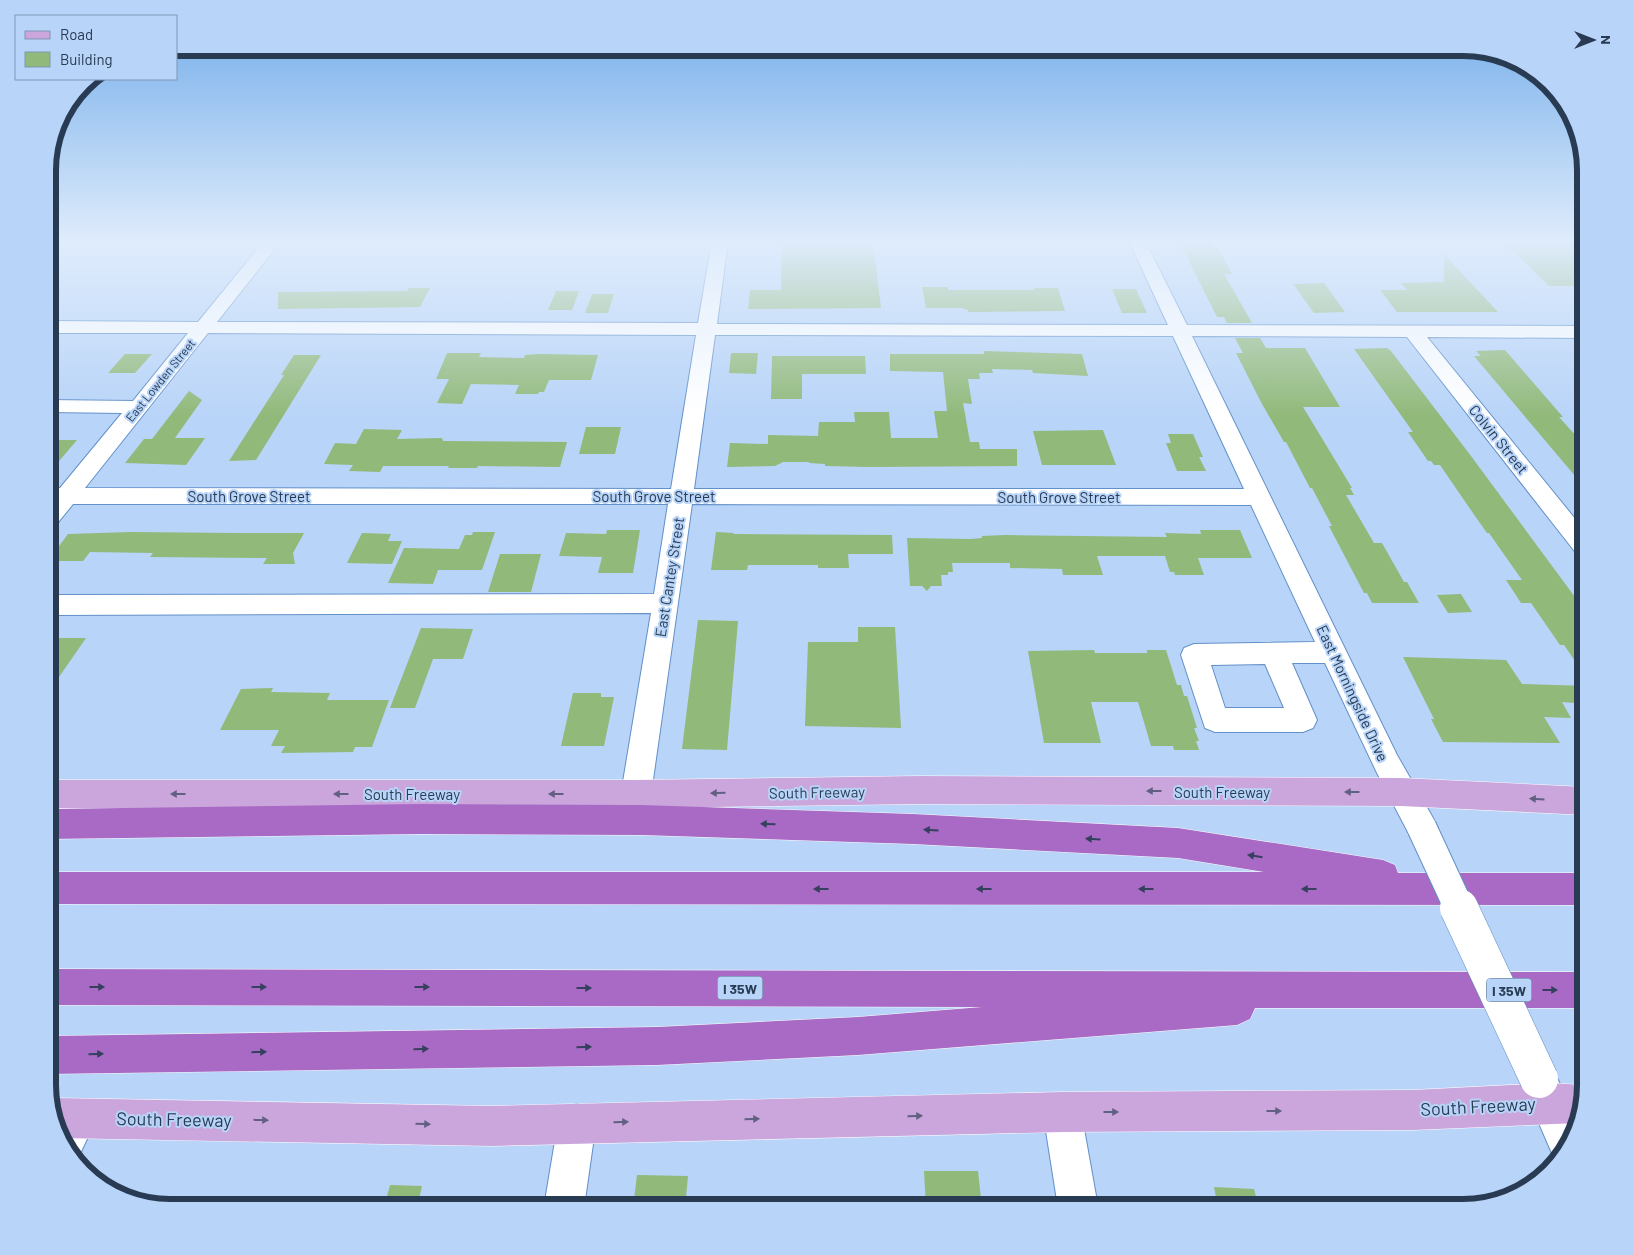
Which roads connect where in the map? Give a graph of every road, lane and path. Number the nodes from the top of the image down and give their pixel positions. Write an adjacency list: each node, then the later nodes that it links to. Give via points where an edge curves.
1 (225, 300): 5 (street, East Lowden Street)
2 (711, 300): 6 (street, East Cantey Street)
3 (1165, 300): 7 (street, East Morningside Drive)
4 (56, 327): 5 (street)
5 (203, 327): 6 (street); 11 (street, East Lowden Street)
6 (707, 330): 7 (street); 13 (street, East Cantey Street)
7 (1180, 331): 8 (street); 14 (street, East Morningside Drive)
8 (1412, 331): 9 (street); 15 (street, Colvin Street)
9 (1577, 332)
10 (56, 406): 11 (street)
11 (138, 407): 12 (street, East Lowden Street)
12 (57, 496): 13 (street, South Grove Street)
13 (681, 496): 14 (street, South Grove Street); 16 (street, East Cantey Street)
14 (1260, 497): 18 (street, East Morningside Drive)
15 (1577, 536)
16 (665, 603): 17 (street); 22 (street, East Cantey Street)
17 (56, 605)
18 (1334, 652): 19 (street); 20 (street, East Morningside Drive)
19 (1274, 654)
20 (1401, 792): 22 (main road, South Freeway, one-way to 22, via 920,790); 23 (main road, South Freeway, one-way to 20); 32 (street, East Morningside Drive, bridge)
21 (56, 794): 22 (main road, South Freeway, one-way to 21)
22 (636, 794)
23 (1577, 801)
24 (56, 824): 26 (highway, one-way to 24, via 1406,880 1178,843 913,828 622,820 401,819)
25 (56, 888): 26 (highway, one-way to 25)
26 (1534, 890): 27 (highway)
27 (1577, 890)
28 (56, 986): 29 (highway, I 35W, one-way to 29)
29 (1432, 990): 30 (highway, I 35W, one-way to 30); 31 (highway, one-way to 29, via 658,1046 858,1036)
30 (1577, 990)
31 (56, 1055)
32 (1556, 1095): 33 (main road, South Freeway, one-way to 32, via 1413,1110); 36 (street, East Morningside Drive)
33 (1062, 1112): 34 (main road, South Freeway, one-way to 33); 38 (street)
34 (577, 1123): 35 (main road, South Freeway, one-way to 34); 37 (street)
35 (66, 1127)
36 (1565, 1133)
37 (565, 1199)
38 (1076, 1199)

